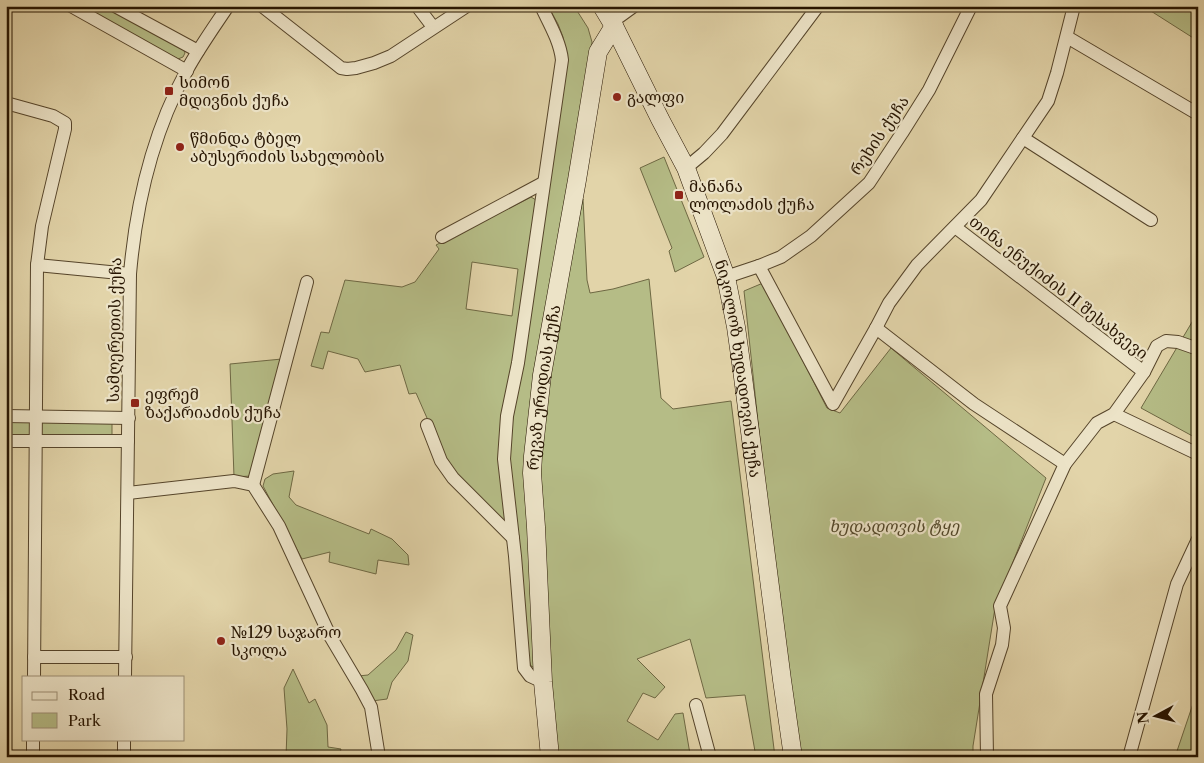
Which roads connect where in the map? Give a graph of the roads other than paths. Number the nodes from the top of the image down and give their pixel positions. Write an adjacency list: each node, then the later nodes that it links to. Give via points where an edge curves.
1 (71, 6): 17 (street)
2 (115, 6): 16 (street)
3 (228, 6): 16 (street, სამღერეთის ქუჩა)
4 (262, 6): 14 (street, via 341,68 347,69 392,56)
5 (417, 6): 14 (street)
6 (466, 6): 14 (street)
7 (541, 6): 22 (street, via 558,42 562,60)
8 (602, 6): 13 (main road, ნიკოლოზ ხუდადოვის ქუჩა)
9 (634, 6): 13 (street)
10 (818, 6): 21 (street, via 722,134)
11 (971, 6): 27 (street, რეხის ქუჩა, via 928,90 869,182 810,236 782,257)
12 (1074, 6): 15 (street)
13 (613, 24): 21 (main road, ნიკოლოზ ხუდადოვის ქუჩა); 52 (main road, რევაზ ურიდიას ქუჩა, via 598,52 542,375 533,456)
14 (433, 27)
15 (1067, 37): 19 (street); 20 (street, via 1048,101)
16 (198, 51): 17 (street, სამღერეთის ქუჩა)
17 (187, 71): 28 (street, სამღერეთის ქუჩა, via 165,117 150,164 140,202)
18 (6, 102): 26 (street, via 53,116 65,123 42,226)
19 (1198, 114)
20 (1023, 138): 23 (street); 24 (street, via 981,200)
21 (686, 168): 29 (main road, ნიკოლოზ ხუდადოვის ქუჩა)
22 (543, 183): 25 (street); 46 (street, via 518,363 507,416 504,459)
23 (1151, 220)
24 (955, 227): 31 (street, via 917,264 889,303); 33 (street, თინა ენუქიძის II შესახვევი)
25 (442, 237)
26 (37, 266): 28 (street); 36 (street)
27 (759, 266): 29 (street, რეხის ქუჩა); 31 (street, via 833,404)
28 (130, 274): 37 (street, სამღერეთის ქუჩა)
29 (726, 277): 61 (main road, ნიკოლოზ ხუდადოვის ქუჩა, via 743,377)
30 (306, 282): 44 (street)
31 (876, 328): 43 (street, via 974,404)
32 (1198, 349): 33 (street, via 1166,341 1157,346)
33 (1144, 372): 34 (street)
34 (1114, 414): 42 (street); 43 (street, via 1097,423)
35 (6, 416): 36 (street)
36 (35, 416): 37 (street); 40 (street)
37 (129, 418): 41 (street, სამღერეთის ქუჩა)
38 (427, 425): 46 (street, via 441,461 453,478)
39 (6, 441): 40 (street)
40 (35, 441): 41 (street); 48 (street)
41 (128, 441): 45 (street, სამღერეთის ქუჩა)
42 (1198, 454)
43 (1066, 464): 62 (street, via 1000,606 1004,628 1002,645 986,694)
44 (253, 485): 45 (street, via 234,481); 58 (street, via 279,526 330,636 371,707)
45 (128, 493): 49 (street, სამღერეთის ქუჩა)
46 (513, 538): 52 (street, via 524,668 530,676)
47 (1198, 539): 63 (street, via 1177,584)
48 (34, 657): 49 (street); 50 (street)
49 (126, 657): 51 (street, სამღერეთის ქუჩა)
50 (34, 676)
51 (125, 676)
52 (543, 682): 59 (main road, რევაზ ურიდიას ქუჩა)
53 (696, 705): 60 (street)
54 (34, 740): 56 (street)
55 (124, 740): 57 (street)
56 (33, 757)
57 (124, 757)
58 (379, 757)
59 (550, 757)
60 (710, 757)
61 (793, 757)
62 (987, 757)
63 (1129, 757)

